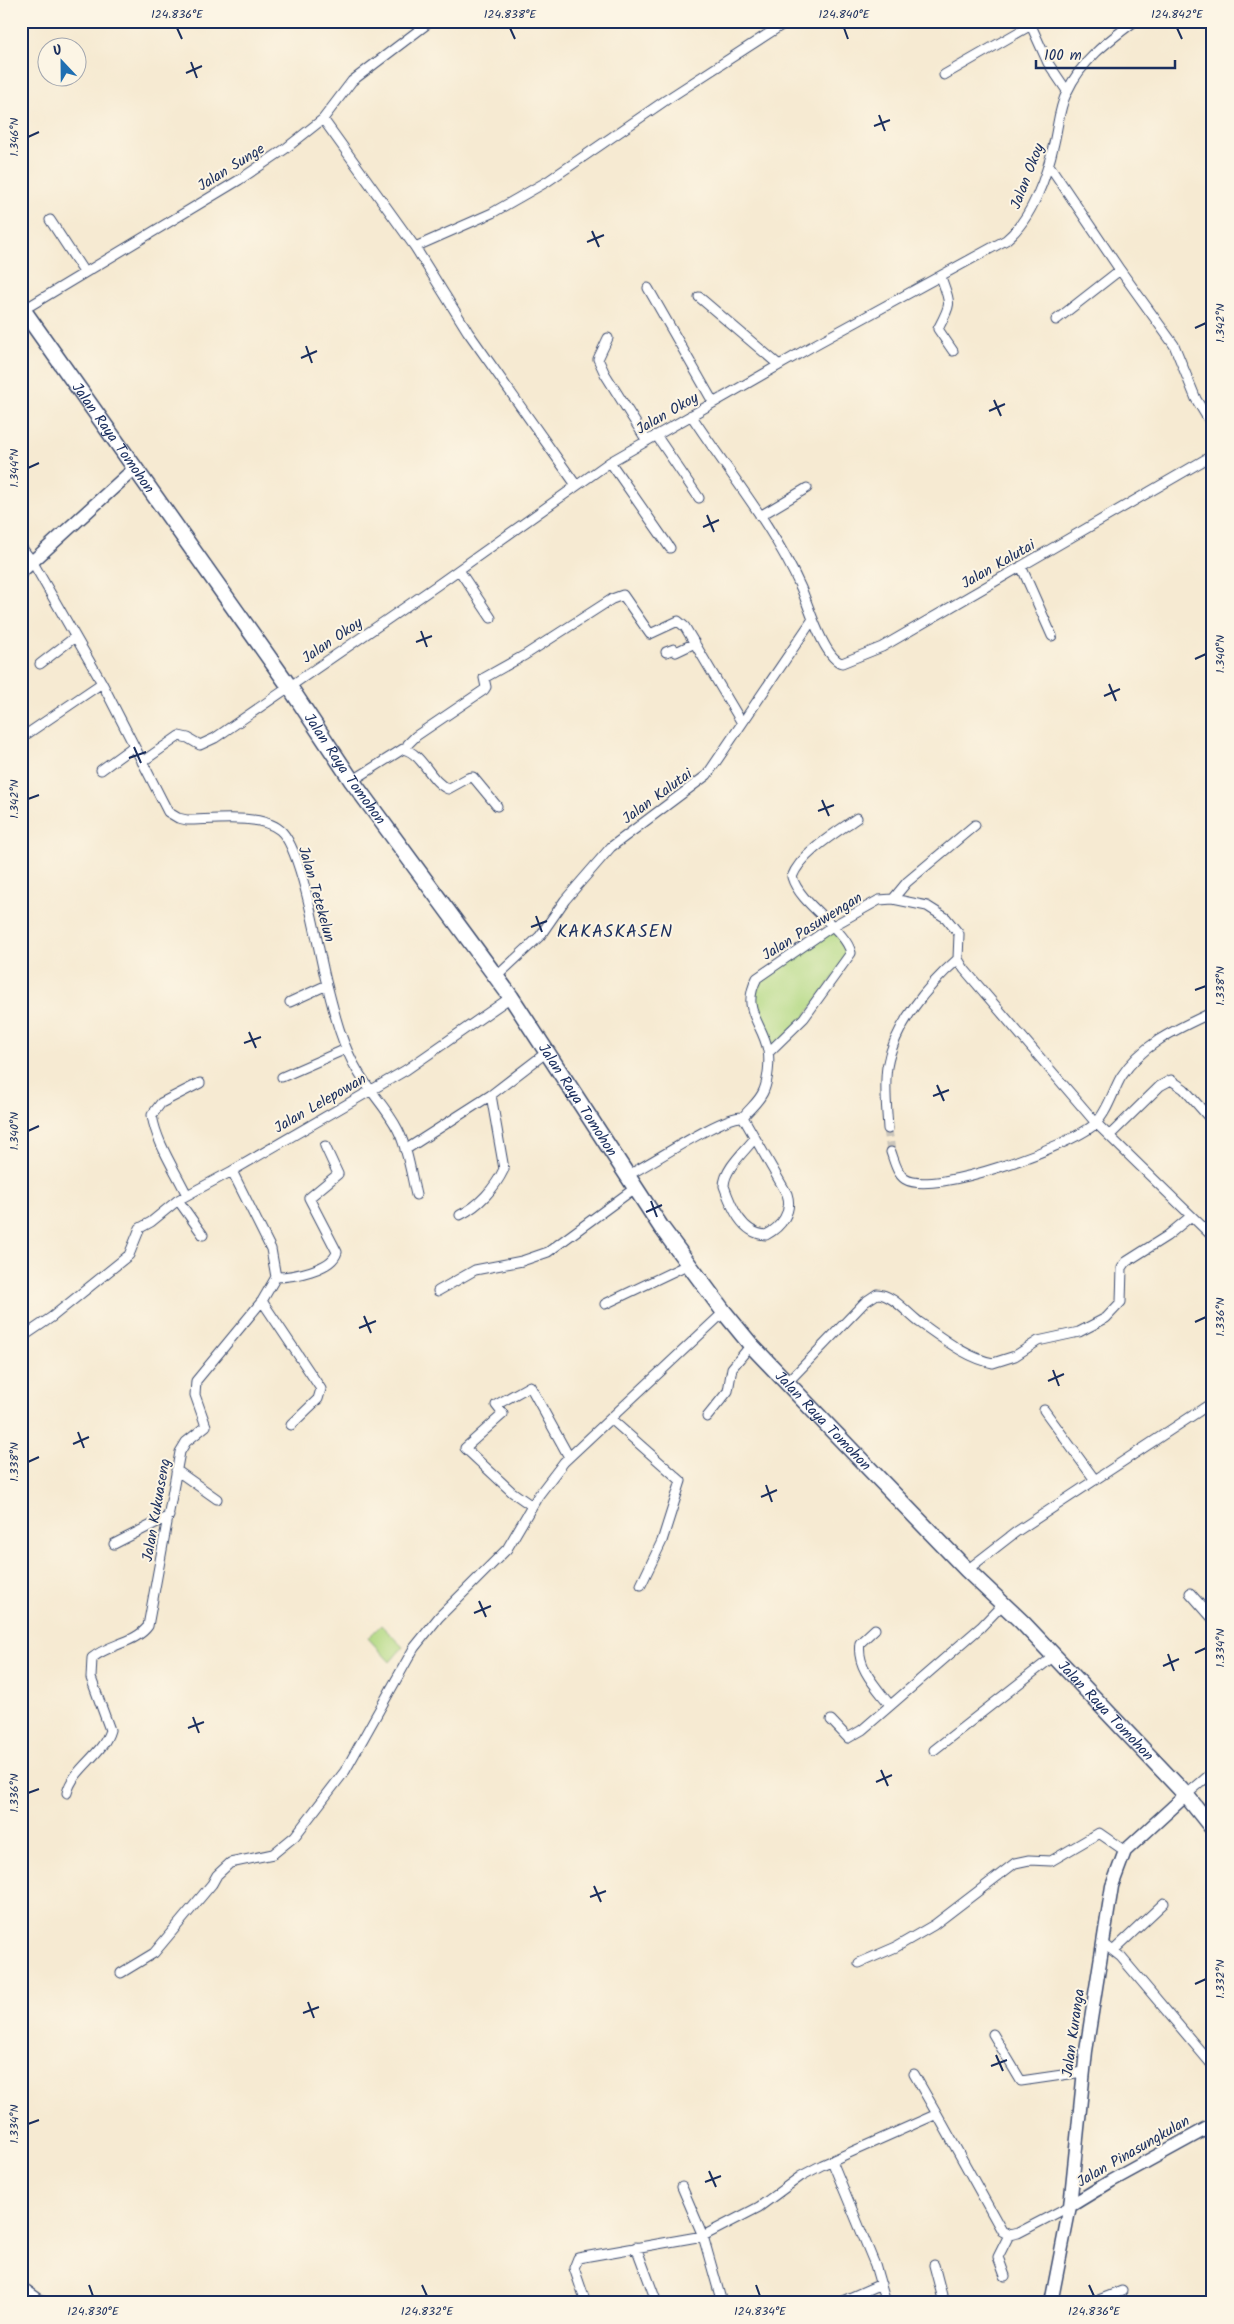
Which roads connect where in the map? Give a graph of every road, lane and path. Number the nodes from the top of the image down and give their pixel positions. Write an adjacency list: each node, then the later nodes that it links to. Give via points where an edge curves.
1 (431, 21): 7 (street, Jalan Sunge, via 352,81)
2 (788, 21): 10 (street, via 548,181 492,213)
3 (1135, 21): 6 (street, Jalan Okoy, via 1091,56)
4 (1030, 23): 5 (street); 6 (street, via 1048,63)
5 (944, 75)
6 (1067, 92): 8 (street, Jalan Okoy)
7 (322, 119): 10 (street); 12 (street, Jalan Sunge, via 239,180)
8 (1049, 165): 11 (street); 13 (street, Jalan Okoy, via 1021,227 994,248)
9 (50, 220): 12 (street)
10 (415, 248): 29 (street, via 468,332)
11 (1120, 270): 17 (street); 23 (street, via 1174,345 1192,392)
12 (84, 272): 16 (street, Jalan Sunge)
13 (941, 277): 19 (street, via 950,305 938,329); 20 (street, Jalan Okoy)
14 (648, 288): 21 (street)
15 (699, 297): 20 (street)
16 (22, 308): 28 (highway, Jalan Raya Tomohon)
17 (1056, 320)
18 (608, 338): 25 (street, via 598,360)
19 (953, 351)
20 (779, 365): 21 (street, Jalan Okoy)
21 (713, 402): 22 (street, Jalan Okoy)
22 (691, 414): 24 (street, Jalan Okoy); 32 (street, Jalan Kalutai)
23 (1213, 427)
24 (656, 435): 25 (street, Jalan Okoy); 31 (street)
25 (647, 441): 27 (street, Jalan Okoy)
26 (1213, 455): 36 (street, Jalan Kalutai)
27 (610, 462): 29 (street, Jalan Okoy); 34 (street)
28 (134, 469): 35 (street); 47 (highway, Jalan Raya Tomohon)
29 (576, 484): 37 (street, Jalan Okoy)
30 (808, 488): 32 (street)
31 (699, 498)
32 (760, 516): 40 (street, Jalan Kalutai, via 790,562)
33 (21, 547): 35 (street, Jalan Tetekelun)
34 (670, 548)
35 (32, 562): 38 (street); 42 (street, Jalan Tetekelun)
36 (1021, 566): 40 (street, Jalan Kalutai, via 882,647 849,662 834,659); 41 (street)
37 (459, 570): 39 (street); 47 (street, Jalan Okoy)
38 (21, 572)
39 (491, 618)
40 (812, 619): 48 (street, Jalan Kalutai)
41 (1052, 636)
42 (75, 637): 45 (street); 46 (street, Jalan Tetekelun)
43 (695, 643): 44 (street, via 676,652 674,649); 48 (street); 51 (street, via 678,621 650,634 626,598 620,596 484,678 484,690 416,736)
44 (666, 652)
45 (40, 664)
46 (102, 683): 49 (street); 50 (street, Jalan Tetekelun)
47 (289, 686): 52 (street, Jalan Okoy, via 205,744 200,746 179,736); 54 (highway, Jalan Raya Tomohon)
48 (742, 723): 61 (street, Jalan Kalutai, via 708,775 611,847 565,900 540,936)
49 (21, 738)
50 (134, 746): 52 (street, Jalan Tetekelun); 53 (street)
51 (406, 749): 54 (street, via 398,750); 55 (street, via 419,758 444,788 452,788 471,776)
52 (142, 762): 62 (street, Jalan Tetekelun, via 168,812 178,818 256,821 280,830 300,874)
53 (101, 770)
54 (352, 780): 61 (highway, Jalan Raya Tomohon)
55 (497, 806)
56 (856, 818): 59 (street, via 820,844 801,862 792,877 799,891)
57 (974, 825): 58 (street, via 907,882)
58 (893, 899): 59 (street, Jalan Pasuwengan, via 879,900); 60 (street, Jalan Pasuwengan, via 927,906 946,918 959,934)
59 (831, 927): 68 (street, via 845,940 851,953 804,1018); 68 (street, Jalan Pasuwengan, via 772,966 757,978 752,987 750,1006)
60 (958, 960): 75 (street); 76 (street, via 921,997 893,1048 887,1068)
61 (496, 977): 63 (highway, Jalan Raya Tomohon)
62 (327, 985): 64 (street); 66 (street, Jalan Tetekelun)
63 (511, 997): 67 (highway, Jalan Raya Tomohon); 71 (street, Jalan Lelepowan, via 406,1070)
64 (290, 1002)
65 (1213, 1012): 75 (street, via 1155,1041 1142,1051 1130,1064)
66 (346, 1049): 69 (street); 71 (street, Jalan Tetekelun)
67 (546, 1052): 72 (street); 83 (highway, Jalan Raya Tomohon)
68 (769, 1052): 73 (street, Jalan Pasuwengan, via 765,1089)
69 (282, 1077)
70 (200, 1083): 84 (street, via 161,1103 152,1115)
71 (370, 1089): 80 (street, Jalan Tetekelun, via 397,1128); 82 (street, Jalan Lelepowan)
72 (492, 1095): 80 (street); 87 (street, via 504,1169 483,1198 471,1210)
73 (743, 1117): 78 (street); 83 (street, via 701,1134)
74 (1213, 1122): 77 (street, via 1184,1089 1171,1080 1160,1086)
75 (1096, 1123): 77 (street); 81 (street, via 1028,1158 971,1175 918,1183 904,1179)
76 (888, 1129)
77 (1110, 1135): 88 (street)
78 (755, 1138): 78 (street, via 732,1167 724,1186 747,1228 766,1235 782,1223 789,1200)
79 (325, 1146): 92 (street, via 338,1174 308,1198 337,1254 310,1272)
80 (405, 1150): 85 (street, Jalan Tetekelun)
81 (891, 1152)
82 (232, 1171): 84 (street, Jalan Lelepowan); 92 (street, via 271,1249)
83 (632, 1182): 91 (highway, Jalan Raya Tomohon); 93 (street, via 548,1252 522,1261 475,1270)
84 (187, 1195): 86 (street, Jalan Lelepowan)
85 (416, 1195)
86 (178, 1200): 89 (street); 97 (street, Jalan Lelepowan, via 140,1228 130,1255)
87 (460, 1214)
88 (1190, 1216): 90 (street); 99 (street, via 1126,1262 1122,1268 1121,1302 1106,1318 1079,1332 1038,1341 1015,1356 993,1363 962,1351 886,1296 877,1294 865,1302)
89 (203, 1235)
90 (1213, 1237)
91 (689, 1264): 95 (street); 96 (highway, Jalan Raya Tomohon)
92 (276, 1277): 94 (street, Jalan Kukuaseng)
93 (438, 1291)
94 (262, 1301): 104 (street, via 321,1389 318,1399); 106 (street, Jalan Kukuaseng, via 196,1381 194,1395 206,1426 182,1447)
95 (606, 1304)
96 (724, 1312): 98 (highway, Jalan Raya Tomohon); 103 (street)
97 (21, 1338)
98 (751, 1345): 99 (highway, Jalan Raya Tomohon); 102 (street, via 732,1368 728,1391)
99 (787, 1383): 112 (highway, Jalan Raya Tomohon)
100 (1213, 1402): 107 (street)
101 (1044, 1410): 107 (street)
102 (707, 1417)
103 (611, 1419): 105 (street); 113 (street, via 681,1481 662,1541)
104 (291, 1425)
105 (569, 1457): 109 (street); 109 (street, via 530,1386 496,1405 503,1414 465,1448 512,1492)
106 (176, 1470): 108 (street); 110 (street, Jalan Kukuaseng)
107 (1095, 1480): 112 (street, via 1016,1532)
108 (217, 1499)
109 (532, 1506): 130 (street, via 507,1549 439,1617 414,1648 345,1771 295,1836 273,1854 230,1863 154,1953)
110 (169, 1516): 111 (street); 123 (street, Jalan Kukuaseng, via 148,1626 92,1658 92,1678 110,1730)
111 (114, 1544)
112 (967, 1570): 115 (highway, Jalan Raya Tomohon)
113 (641, 1585)
114 (1190, 1593): 116 (street)
115 (1003, 1604): 118 (highway, Jalan Raya Tomohon); 119 (street)
116 (1213, 1619)
117 (875, 1629): 119 (street, via 860,1642 859,1652 867,1674)
118 (1054, 1656): 121 (street); 124 (highway, Jalan Raya Tomohon)
119 (890, 1705): 120 (street, via 852,1737 844,1735)
120 (831, 1720)
121 (934, 1750)
122 (1213, 1772): 124 (street)
123 (67, 1793)
124 (1186, 1795): 125 (highway, Jalan Raya Tomohon); 126 (street, Jalan Kuranga)
125 (1213, 1829)
126 (1125, 1851): 128 (street, Jalan Kuranga, via 1112,1886); 129 (street, via 1099,1833 1050,1861 1029,1860 1015,1864 934,1925)
127 (1164, 1903): 128 (street)
128 (1108, 1947): 132 (street, via 1168,2010); 133 (street, Jalan Kuranga)
129 (859, 1963)
130 (121, 1973)
131 (993, 2034): 133 (street, via 1021,2081)
132 (1213, 2066)
133 (1084, 2072): 139 (street, Jalan Kuranga)
134 (914, 2074): 135 (street)
135 (937, 2114): 137 (street); 140 (street, via 1002,2231)
136 (1213, 2125): 139 (street, Jalan Pinasungkulan)
137 (832, 2161): 141 (street, via 802,2176 759,2207); 145 (street)
138 (682, 2187): 141 (street)
139 (1070, 2206): 140 (street); 155 (street, Jalan Kuranga)
140 (1009, 2235): 144 (street, via 998,2257)
141 (703, 2236): 142 (street); 151 (street)
142 (636, 2247): 149 (street, via 578,2258 574,2268); 150 (street)
143 (934, 2265): 154 (street)
144 (1005, 2276)
145 (881, 2284): 152 (street); 153 (street)
146 (21, 2288): 148 (street)
147 (1122, 2292): 156 (street)
148 (42, 2303)
149 (586, 2303)
150 (657, 2303)
151 (722, 2303)
152 (838, 2303)
153 (886, 2303)
154 (944, 2303)
155 (1051, 2303)
156 (1091, 2303)

